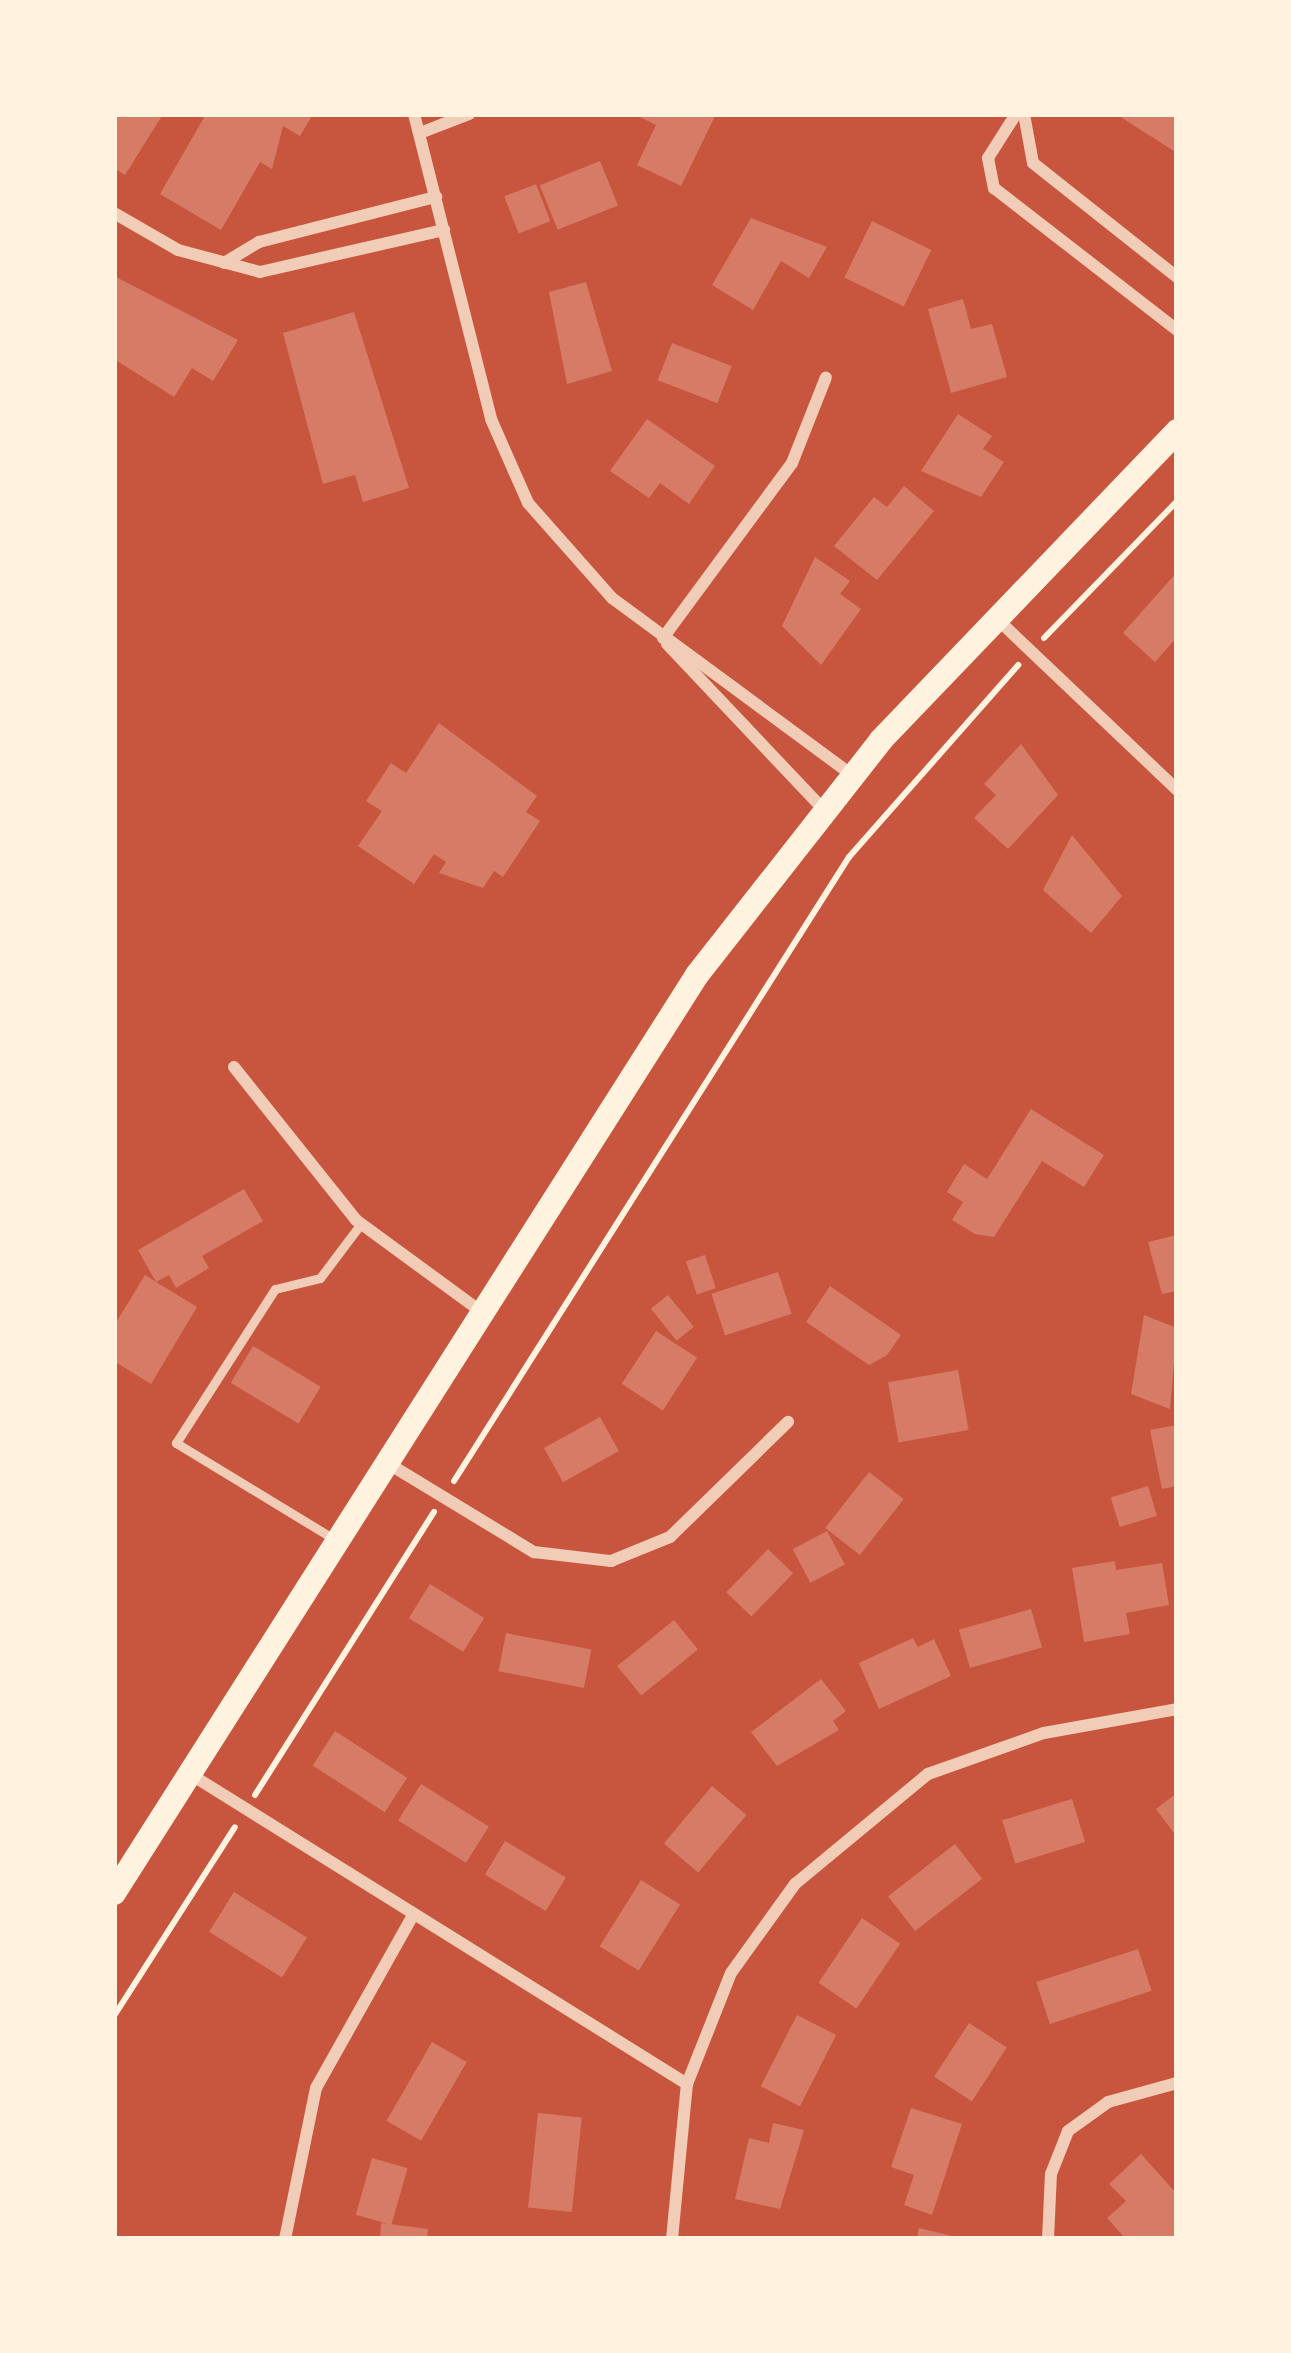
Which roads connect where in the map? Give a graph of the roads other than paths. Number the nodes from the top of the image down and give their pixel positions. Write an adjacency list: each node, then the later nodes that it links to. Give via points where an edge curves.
1 (415, 114): 4 (street)
2 (469, 114): 4 (street)
3 (1020, 114): 9 (street, via 1033,163); 10 (street, via 988,158 994,188)
4 (420, 134): 5 (street)
5 (436, 197): 7 (street); 8 (street, via 259,242)
6 (114, 213): 8 (street)
7 (444, 230): 8 (street, via 279,272); 14 (street, via 491,419 528,502 581,570)
8 (224, 263)
9 (1177, 277)
10 (1177, 330)
11 (826, 377): 14 (street, via 792,463)
12 (1177, 431): 13 (main road)
13 (994, 616): 15 (main road); 16 (street)
14 (663, 638): 15 (street); 17 (street)
15 (852, 775): 17 (main road)
16 (1177, 790)
17 (823, 809): 20 (main road, via 685,994)
18 (234, 1067): 19 (street)
19 (360, 1225): 20 (street); 23 (lane, via 320,1278 274,1288 176,1443)
20 (484, 1313): 22 (main road)
21 (788, 1422): 22 (street, via 670,1537 632,1558 562,1562)
22 (389, 1464): 23 (main road)
23 (339, 1542): 25 (main road)
24 (1177, 1709): 29 (street, via 1044,1732 928,1774 870,1814 795,1884 731,1973)
25 (190, 1774): 26 (main road); 27 (street)
26 (114, 1893)
27 (413, 1915): 29 (street); 30 (street, via 316,2088)
28 (1177, 2083): 32 (street, via 1108,2102 1068,2131 1051,2174)
29 (687, 2084): 31 (street)
30 (285, 2239)
31 (672, 2239)
32 (1048, 2239)

